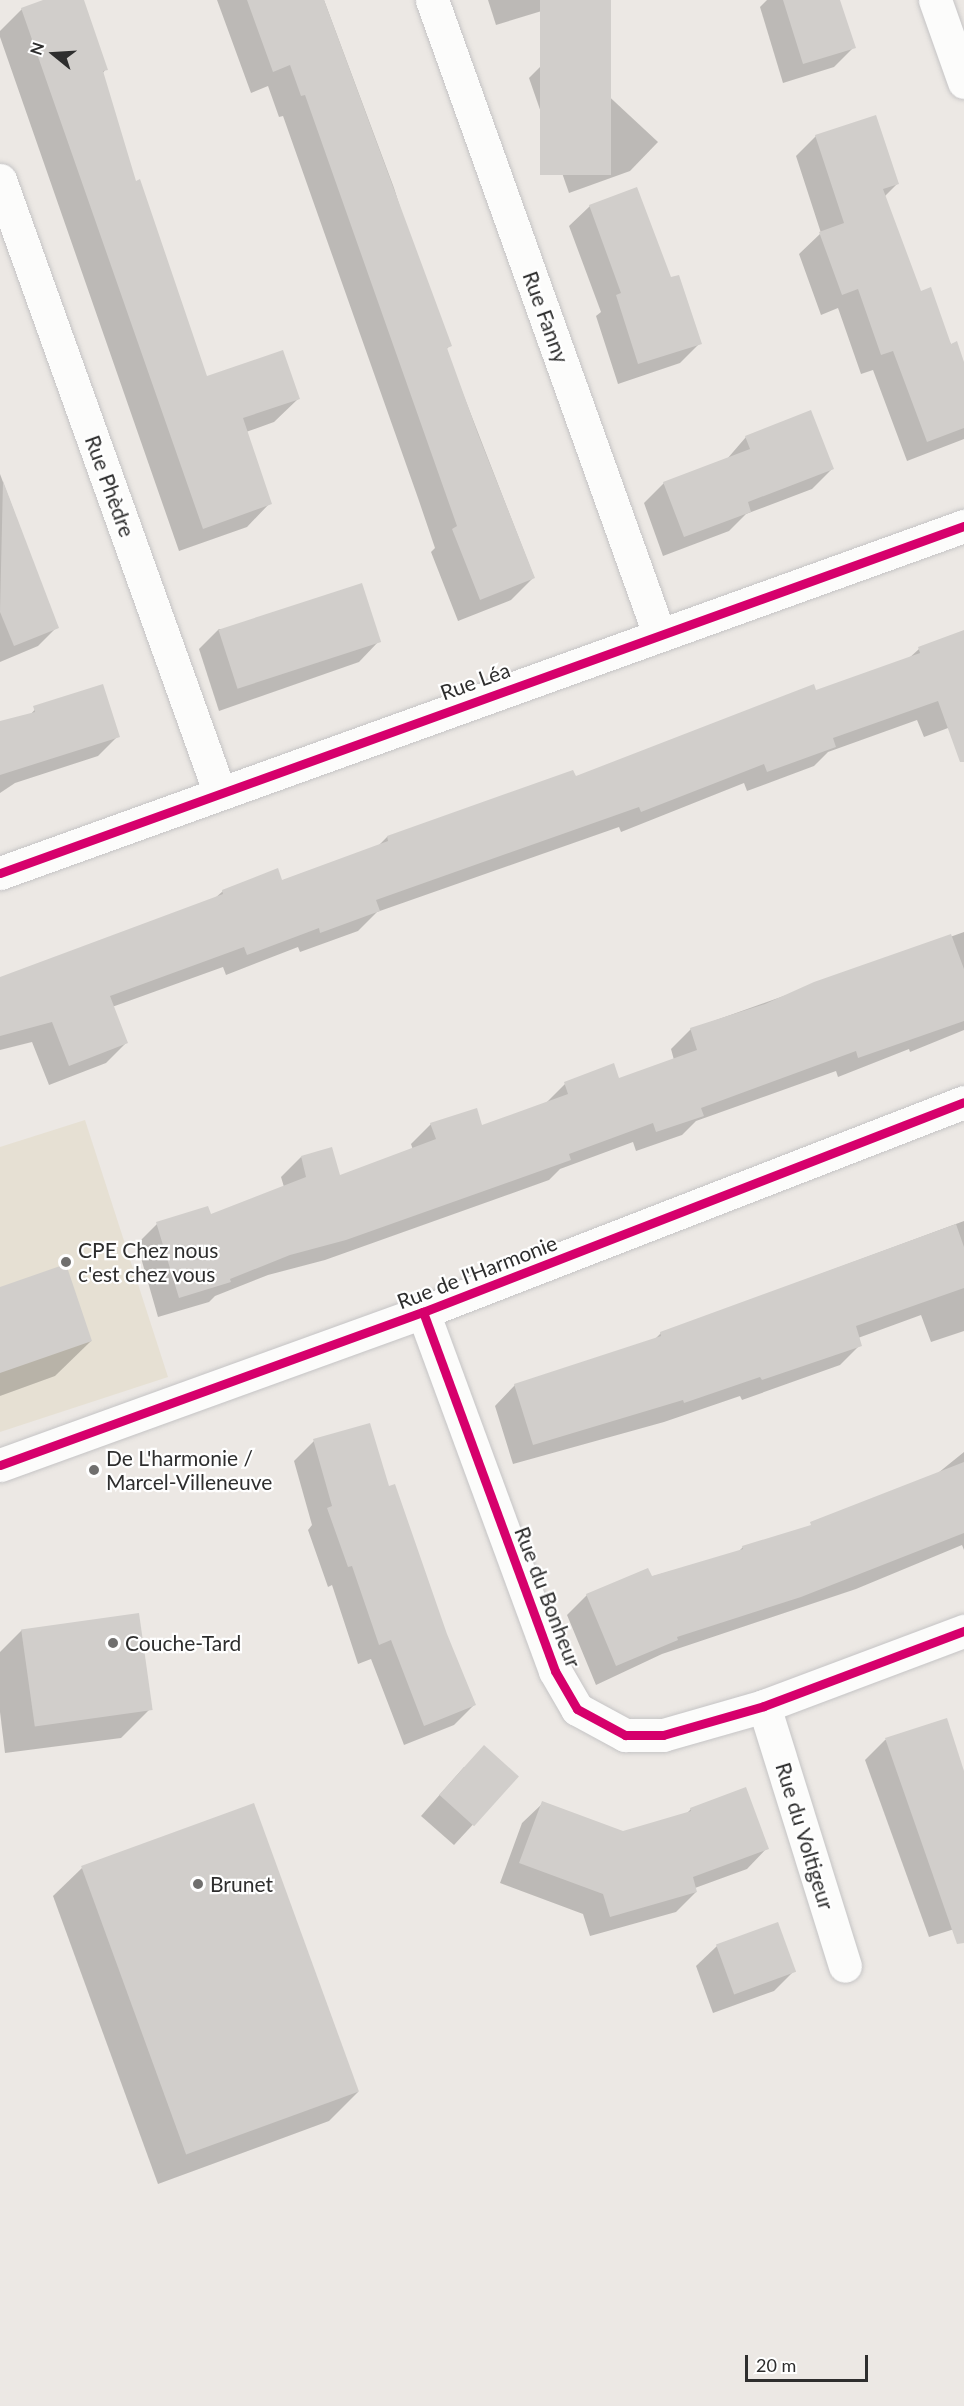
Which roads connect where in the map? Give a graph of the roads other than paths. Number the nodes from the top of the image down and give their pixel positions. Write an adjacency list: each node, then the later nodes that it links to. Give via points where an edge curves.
1 (432, 0): 6 (street, Rue Fanny)
2 (934, 0): 3 (street)
3 (964, 82)
4 (0, 180): 7 (street, Rue Phèdre)
5 (964, 526): 6 (street, Rue Léa)
6 (659, 634): 7 (street, Rue Léa)
7 (219, 791): 8 (street, Rue Léa)
8 (0, 873)
9 (964, 1102): 10 (street, Rue de l'Harmonie)
10 (423, 1312): 11 (street, Rue de l'Harmonie); 13 (street, Rue du Bonheur, via 555,1671 577,1709 625,1735 654,1735)
11 (0, 1466)
12 (964, 1631): 13 (street, Rue du Bonheur)
13 (764, 1706): 14 (street, Rue du Voltigeur)
14 (845, 1966)

